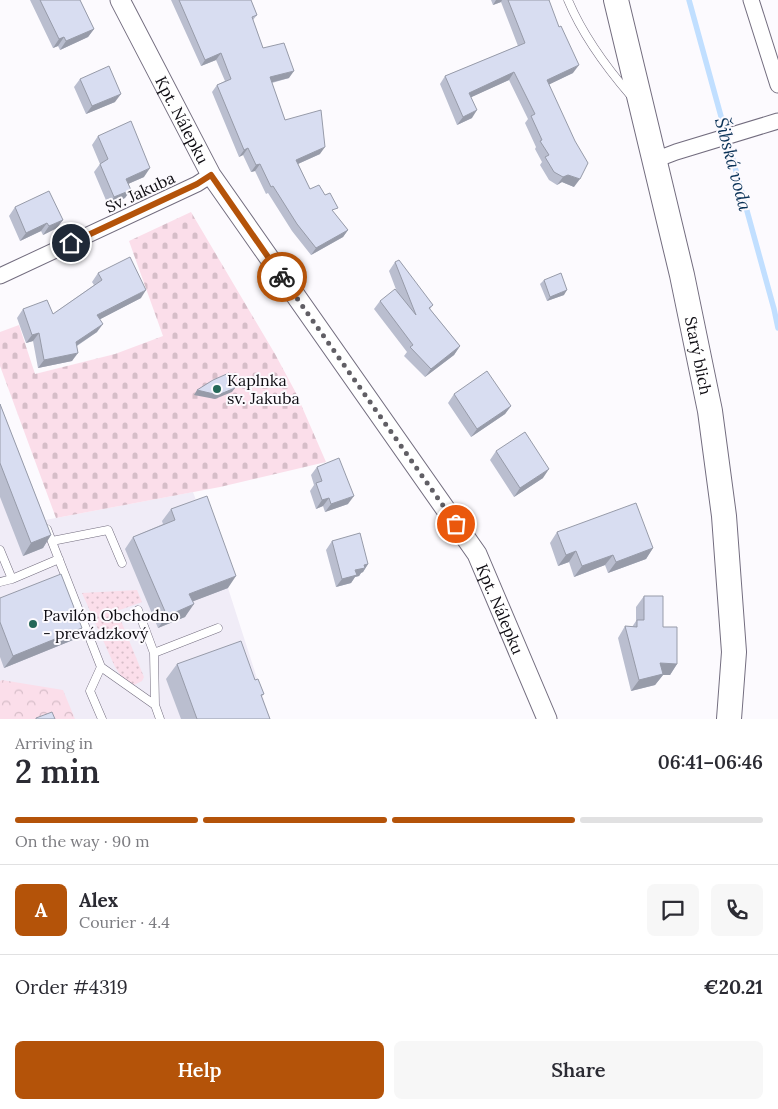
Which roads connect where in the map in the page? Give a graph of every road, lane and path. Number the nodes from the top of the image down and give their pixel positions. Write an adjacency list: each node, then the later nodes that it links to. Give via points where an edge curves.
1 (120, 0): 9 (street, Kpt. Nálepku)
2 (568, 0): 6 (lane, via 593,48)
3 (616, 0): 6 (main road, Starý blich)
4 (751, 0): 5 (street)
5 (778, 85)
6 (643, 110): 8 (main road, Starý blich)
7 (778, 121): 8 (street)
8 (655, 160): 26 (main road, Starý blich, via 710,411 724,516 734,652)
9 (211, 175): 10 (street, Sv. Jakuba); 25 (street, Kpt. Nálepku, via 477,554)
10 (0, 276)
11 (44, 520): 12 (lane)
12 (52, 541): 14 (lane); 15 (lane, via 108,530)
13 (0, 550): 16 (lane)
14 (58, 559): 16 (lane); 21 (lane)
15 (122, 563)
16 (12, 579): 17 (lane)
17 (0, 582)
18 (138, 610): 20 (lane)
19 (218, 628): 20 (lane)
20 (154, 653): 22 (lane)
21 (102, 667): 22 (lane); 23 (lane, via 90,691)
22 (155, 705): 24 (lane)
23 (102, 719)
24 (160, 719)
25 (547, 719)
26 (729, 719)

